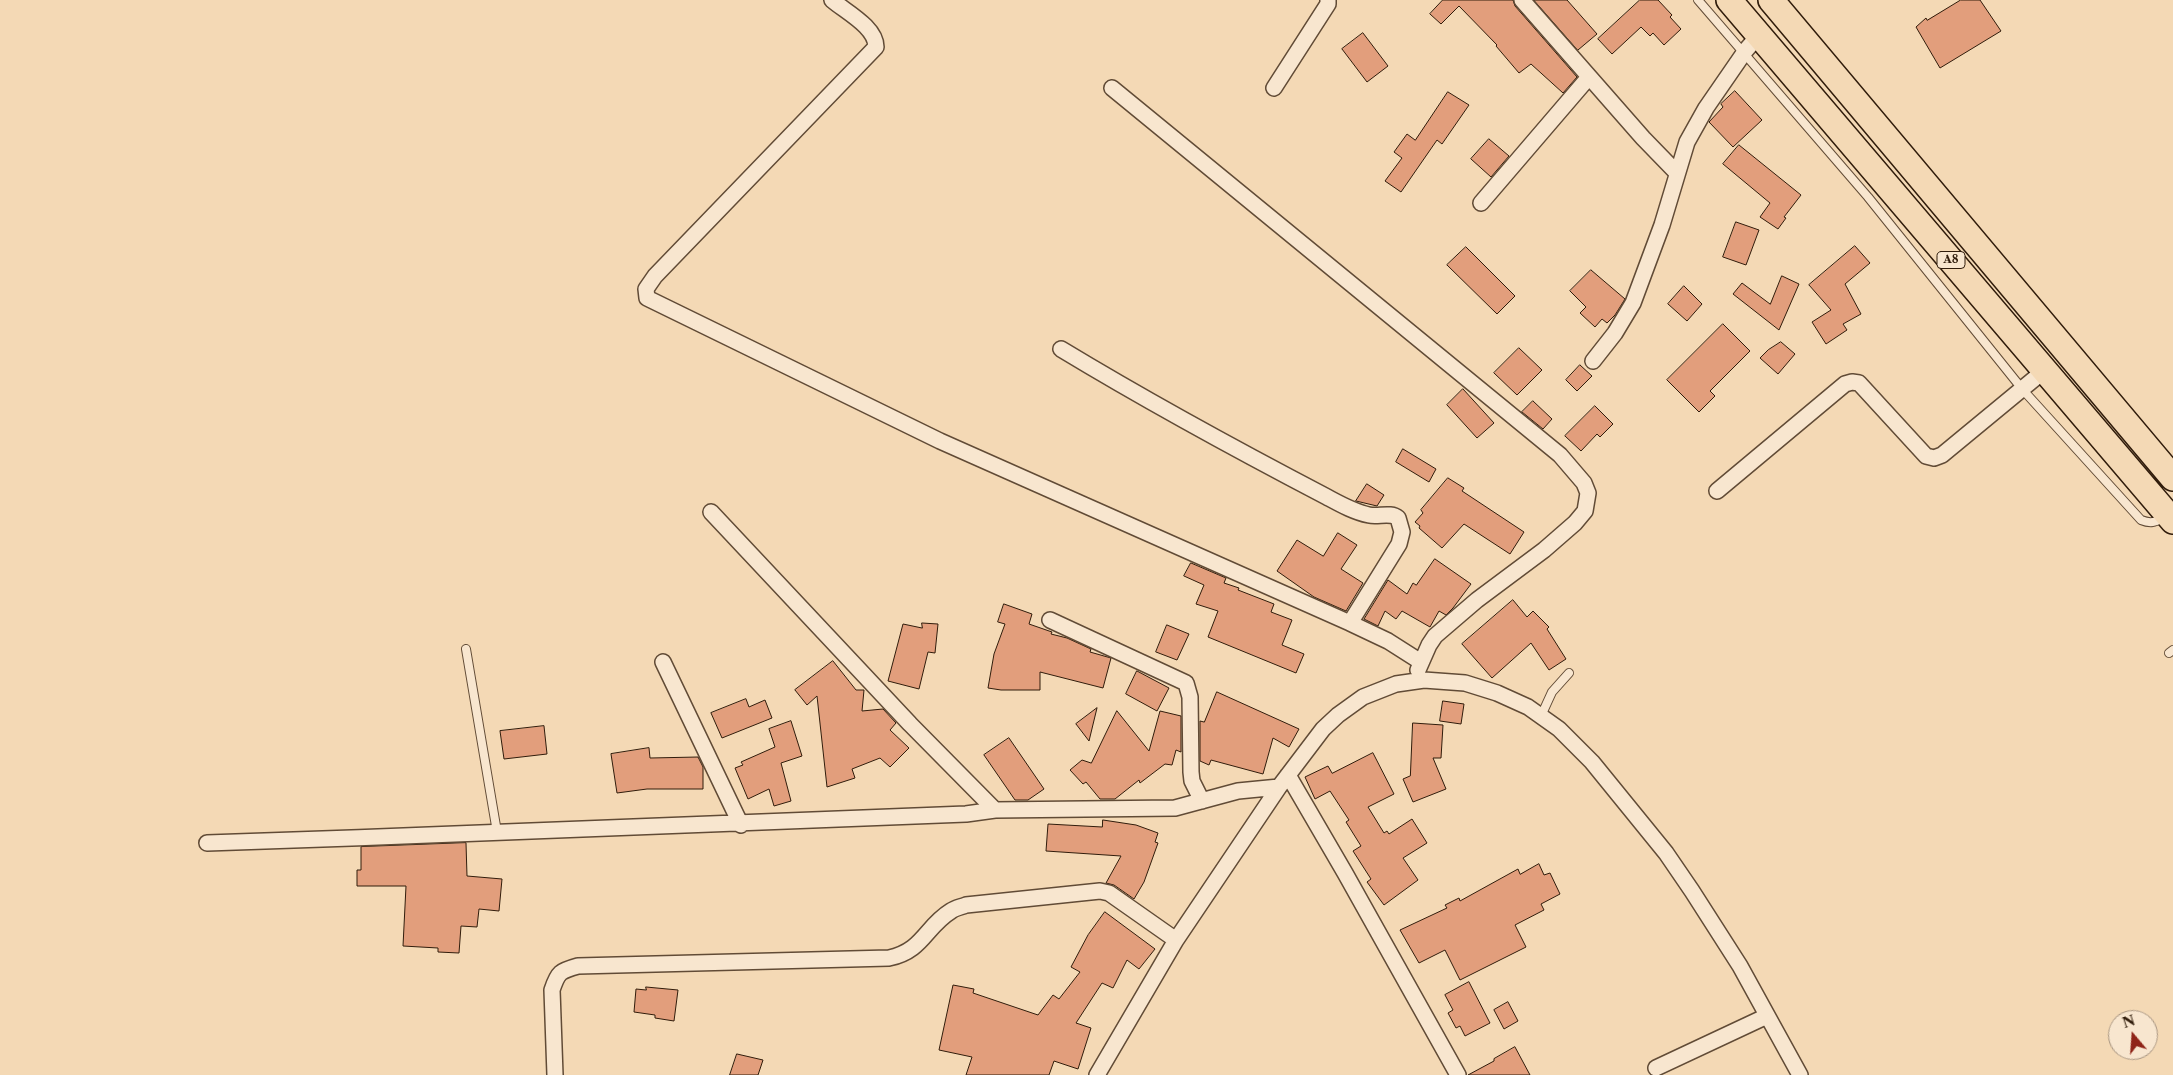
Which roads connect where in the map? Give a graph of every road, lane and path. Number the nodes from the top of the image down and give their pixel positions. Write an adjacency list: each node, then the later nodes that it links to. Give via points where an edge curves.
1 (832, 0): 22 (street, via 869,30 875,37 876,47 655,276 646,289 647,298 949,445)
2 (1328, 0): 10 (street)
3 (1522, 0): 8 (street)
4 (1698, 0): 7 (lane)
5 (1729, 0): 7 (highway, A8)
6 (1771, 0): 17 (highway, A8)
7 (1752, 44): 11 (street, via 1706,108 1687,142); 15 (highway, A8); 16 (lane, via 1868,197)
8 (1589, 77): 11 (street); 12 (street)
9 (1112, 88): 25 (street, via 1560,455 1584,483 1588,493 1585,511 1575,523 1451,621 1429,645)
10 (1274, 88)
11 (1676, 172): 14 (street, via 1662,225 1633,302)
12 (1481, 203)
13 (1061, 349): 22 (street, via 1327,497 1368,515 1396,516 1402,532 1399,544)
14 (1593, 361)
15 (2045, 370): 16 (street); 20 (highway, A8)
16 (2023, 390): 18 (street, via 1934,458 1926,456 1859,383 1845,384); 20 (lane, via 2141,520 2148,523)
17 (2173, 478)
18 (1718, 491)
19 (711, 512): 32 (street)
20 (2171, 518)
21 (1050, 620): 31 (street, via 1186,683 1190,697 1192,781)
22 (1350, 623): 25 (street, via 1388,641)
23 (466, 649): 34 (lane)
24 (663, 662): 33 (street)
25 (1421, 662): 27 (street)
26 (1569, 673): 28 (lane, via 1552,692)
27 (1414, 682): 28 (street, via 1465,683 1528,706); 29 (street, via 1396,684 1363,697 1338,715 1323,729)
28 (1541, 716): 37 (street, via 1592,762 1666,853 1740,966)
29 (1288, 775): 30 (street); 41 (street)
30 (1279, 788): 31 (street, via 1238,791); 36 (street)
31 (1202, 801): 32 (street, via 1175,808)
32 (995, 810): 33 (street)
33 (741, 825): 34 (street)
34 (497, 832): 35 (street)
35 (207, 843)
36 (1176, 940): 39 (street); 40 (street, via 1109,893 1100,891 966,905 951,911 912,949 889,958 578,966 562,970 556,976 552,990)
37 (1767, 1016): 38 (street); 42 (street)
38 (1656, 1068)
39 (1094, 1074)
40 (555, 1075)
41 (1458, 1075)
42 (1800, 1075)

